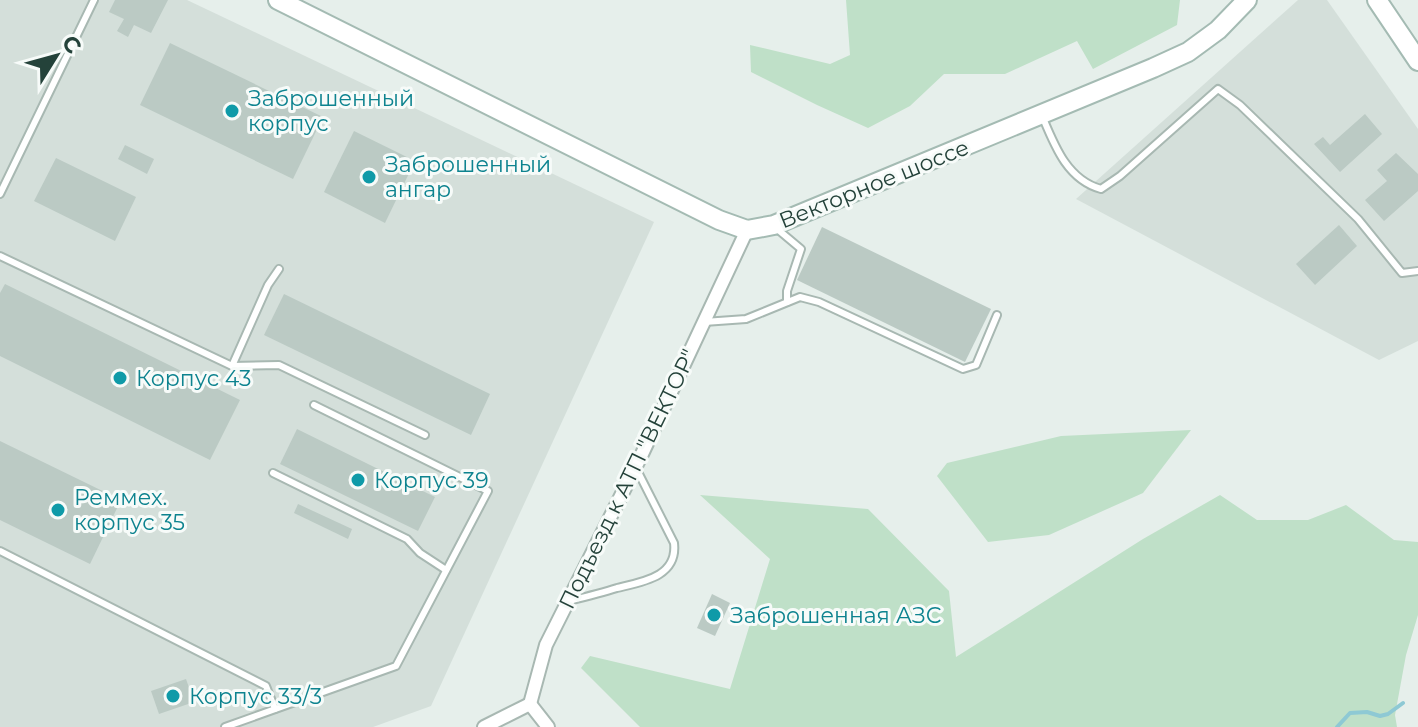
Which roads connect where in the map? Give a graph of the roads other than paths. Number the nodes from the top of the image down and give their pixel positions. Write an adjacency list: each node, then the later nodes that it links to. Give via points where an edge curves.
1 (94, 0): 7 (lane)
2 (278, 0): 9 (main road)
3 (1247, 0): 6 (main road, Векторное шоссе, via 1188,52)
4 (1382, 3): 5 (main road)
5 (1418, 61)
6 (1042, 116): 8 (main road, Векторное шоссе); 12 (lane, via 1071,170 1101,189 1218,89 1358,219 1402,273)
7 (0, 194)
8 (774, 225): 9 (main road, Векторное шоссе); 13 (lane, via 801,249)
9 (747, 230): 15 (street, Подъезд к АТП "ВЕКТОР")
10 (0, 256): 16 (lane)
11 (279, 269): 16 (lane)
12 (1418, 271)
13 (787, 302): 14 (lane, via 800,297 819,302 963,369 976,365); 15 (lane, via 746,319)
14 (997, 315)
15 (704, 322): 19 (street, Подъезд к АТП "ВЕКТОР")
16 (232, 366): 18 (lane, via 279,365)
17 (314, 405): 22 (lane, via 488,491)
18 (425, 435)
19 (635, 466): 23 (street, Подъезд к АТП "ВЕКТОР"); 23 (lane, via 674,543 672,561 651,580)
20 (273, 473): 22 (lane, via 407,539)
21 (0, 551): 25 (lane, via 266,686)
22 (446, 570): 25 (lane, via 396,666)
23 (569, 601): 24 (street, Подъезд к АТП "ВЕКТОР", via 546,645)
24 (530, 704): 27 (street); 28 (street)
25 (275, 709): 26 (lane)
26 (225, 727)
27 (484, 727)
28 (548, 727)

